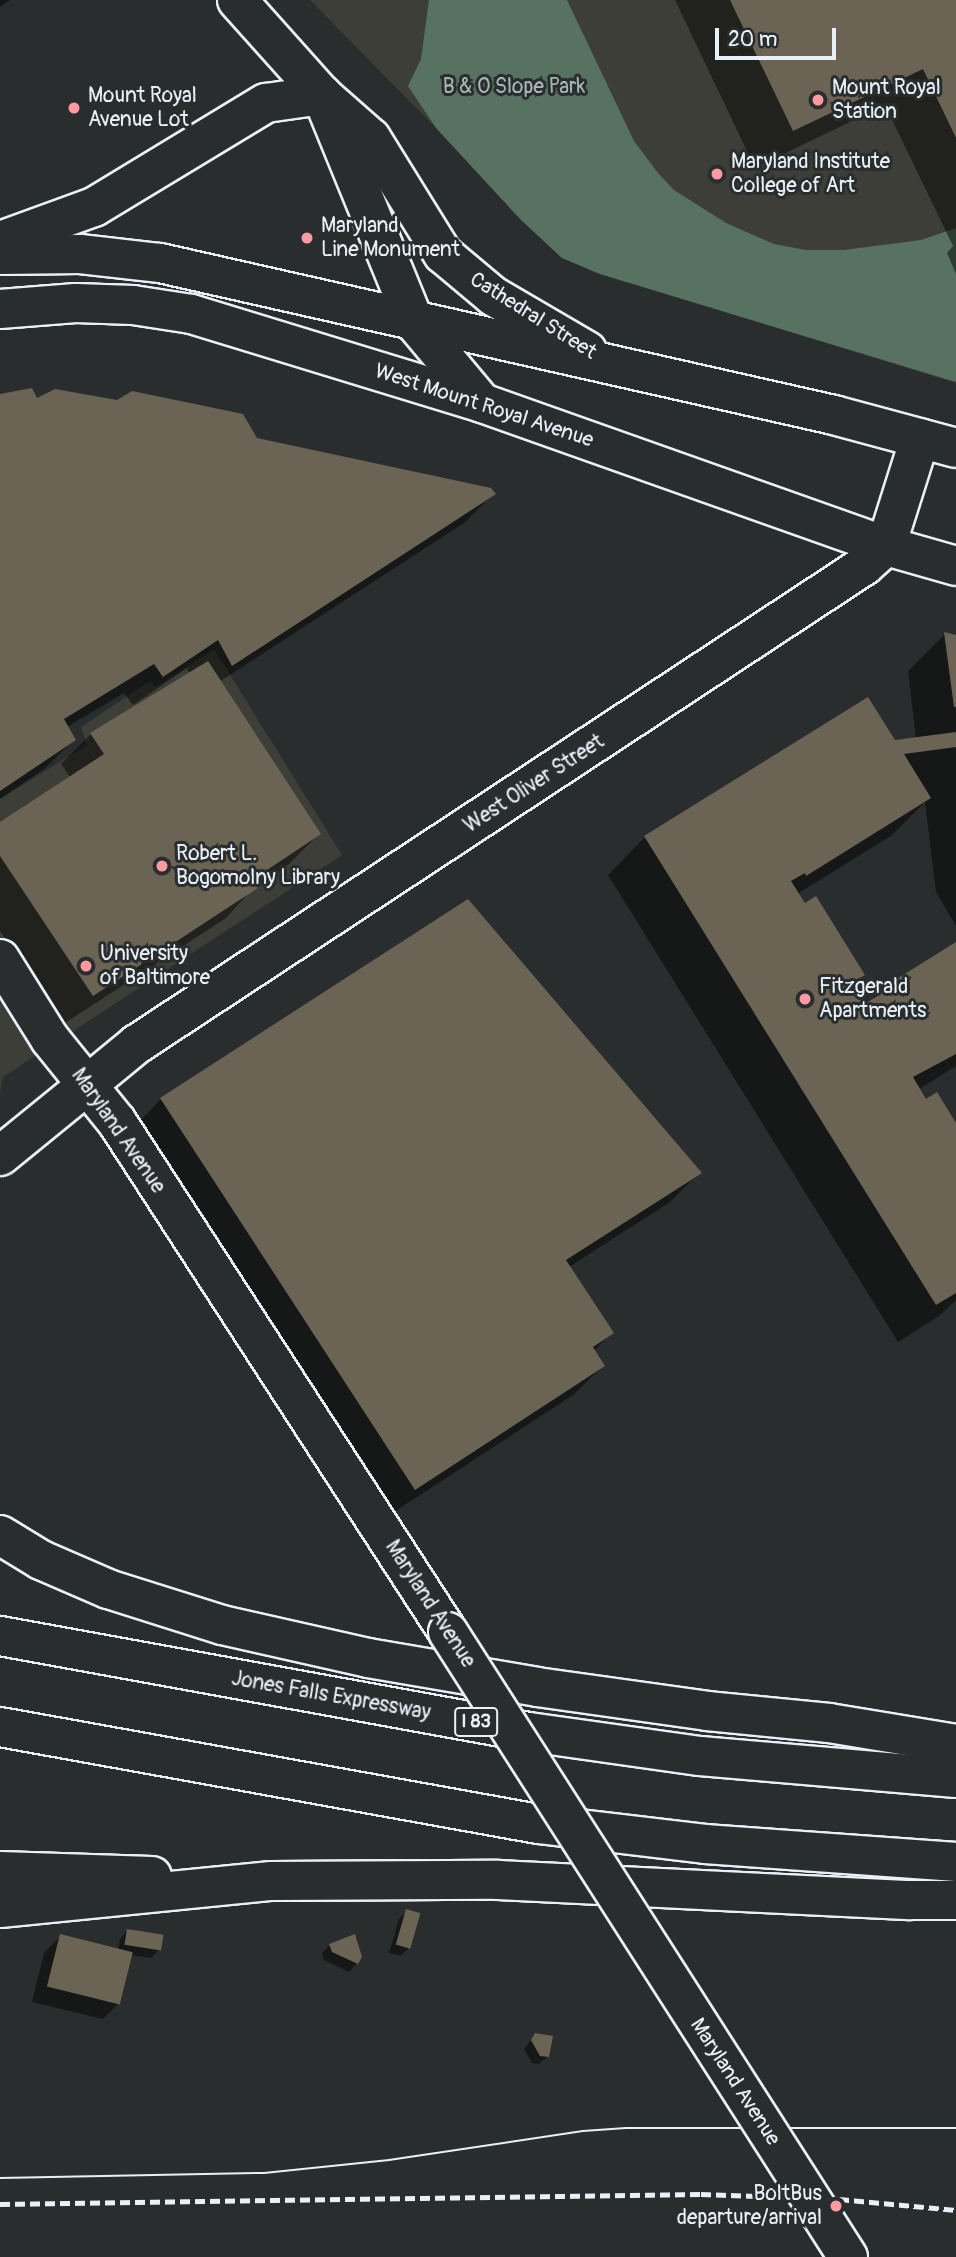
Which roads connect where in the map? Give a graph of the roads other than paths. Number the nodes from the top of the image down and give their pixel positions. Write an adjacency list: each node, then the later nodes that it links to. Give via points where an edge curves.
1 (237, 0): 2 (main road, Cathedral Street)
2 (322, 95): 3 (main road, via 266,103 94,207); 6 (main road, Cathedral Street); 7 (main road, Cathedral Street, via 371,138 443,254 493,296)
3 (0, 241)
4 (0, 255): 6 (main road, via 80,254 160,263)
5 (0, 309): 8 (main road, West Mount Royal Avenue, via 76,303 191,314)
6 (415, 323): 7 (main road); 8 (main road, Cathedral Street)
7 (619, 369): 9 (main road, via 834,415)
8 (482, 403): 10 (main road, West Mount Royal Avenue)
9 (938, 443): 10 (main road)
10 (886, 546): 11 (main road, West Mount Royal Avenue); 13 (main road, West Oliver Street, via 137,1044)
11 (956, 566)
12 (0, 959): 13 (main road, Maryland Avenue, via 50,1039)
13 (87, 1085): 14 (main road, West Oliver Street); 25 (main road, Maryland Avenue, bridge, via 117,1122)
14 (0, 1156)
15 (0, 1535): 18 (main road, via 41,1560 108,1589 222,1625 368,1658)
16 (0, 1636): 19 (main road, Jones Falls Expressway / I 83, via 529,1732 701,1756)
17 (0, 1727): 20 (main road, via 538,1824 705,1844)
18 (956, 1744)
19 (956, 1778)
20 (956, 1863)
21 (0, 1871): 22 (main road)
22 (56, 1888): 23 (main road, via 498,1880); 24 (main road)
23 (956, 1900)
24 (0, 1908)
25 (848, 2257)

